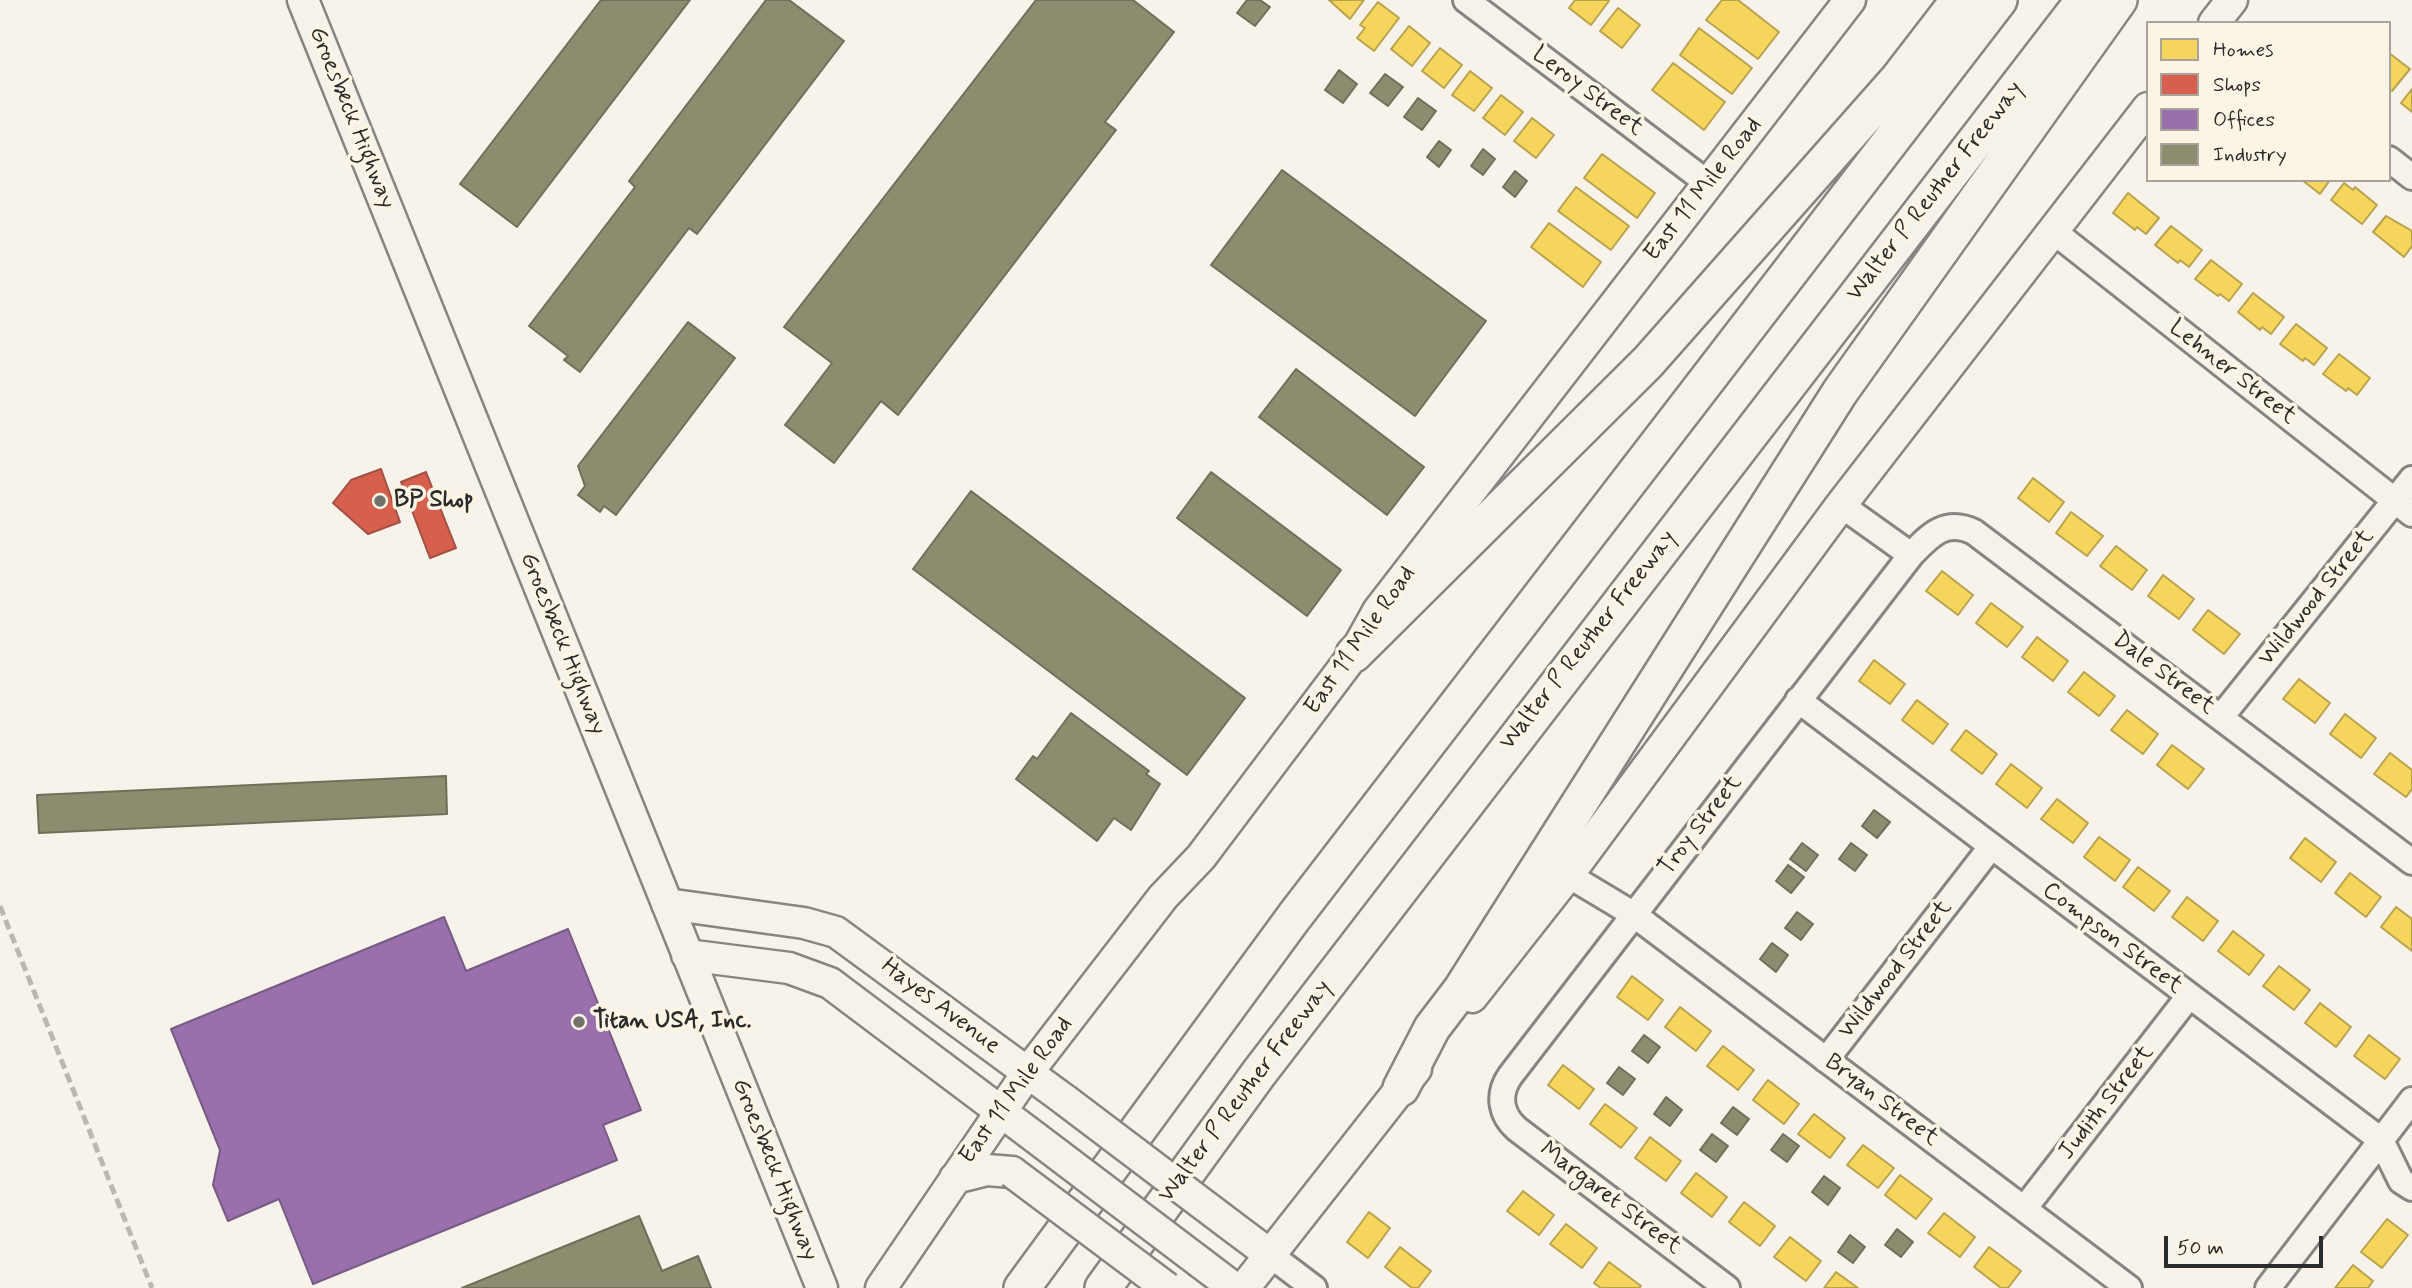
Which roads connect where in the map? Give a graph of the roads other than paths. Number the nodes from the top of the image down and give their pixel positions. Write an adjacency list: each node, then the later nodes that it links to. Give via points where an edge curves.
1 (303, 0): 25 (main road, Groesbeck Highway)
2 (1466, 0): 13 (street, Leroy Street)
3 (1850, 0): 13 (main road, East 11 Mile Road)
4 (1959, 0): 19 (highway, via 1899,78 1648,362)
5 (1998, 0): 42 (highway, via 1294,917)
6 (2084, 0): 43 (highway, Walter P Reuther Freeway, via 1275,1051)
7 (2119, 0): 31 (highway, via 1840,392 1461,990 1432,1028)
8 (2232, 0): 9 (main road)
9 (2216, 21)
10 (2146, 111): 14 (main road)
11 (2391, 161): 12 (street)
12 (2412, 177)
13 (1709, 184): 19 (main road, East 11 Mile Road, via 1378,611)
14 (2053, 231): 16 (main road); 17 (street, Lehner Street)
15 (2412, 479): 17 (street, Wildwood Street)
16 (1841, 505): 18 (street); 24 (main road)
17 (2403, 507): 21 (street, Wildwood Street)
18 (1911, 555): 20 (street, Troy Street); 21 (street, Dale Street, via 1937,530 1963,526)
19 (1354, 654): 30 (main road, East 11 Mile Road, via 1201,857 1163,897)
20 (1798, 700): 22 (street, Compson Street); 26 (street, Troy Street)
21 (2221, 717): 23 (street, Dale Street)
22 (1991, 847): 28 (street, Compson Street); 29 (street, Wildwood Street)
23 (2412, 862)
24 (1568, 875): 26 (street, Bryan Street); 31 (main road)
25 (667, 904): 27 (main road, Groesbeck Highway); 30 (main road, Hayes Avenue, via 804,923 836,932)
26 (1633, 914): 29 (street, Bryan Street); 33 (street, Troy Street, via 1510,1076)
27 (687, 955): 34 (main road, Hayes Avenue, via 789,968 830,983); 40 (main road, Groesbeck Highway)
28 (2189, 996): 35 (street, Compson Street); 38 (street, Judith Street)
29 (1826, 1060): 38 (street, Bryan Street)
30 (1028, 1072): 34 (main road, East 11 Mile Road); 39 (main road, Hayes Avenue, bridge)
31 (1401, 1088): 39 (main road)
32 (2412, 1100): 35 (street)
33 (1502, 1103): 48 (street, Margaret Street, via 1504,1114 1517,1129)
34 (1000, 1111): 36 (main road, East 11 Mile Road); 45 (main road, Hayes Avenue, bridge)
35 (2381, 1140): 37 (street, Compson Street, via 2402,1181); 50 (street)
36 (955, 1178): 41 (main road, East 11 Mile Road); 44 (main road, bridge, via 987,1170 1012,1172)
37 (2412, 1188)
38 (2024, 1209): 49 (street, Bryan Street)
39 (1269, 1254): 46 (main road); 47 (street, Hayes Avenue)
40 (822, 1288)
41 (881, 1288)
42 (1022, 1288)
43 (1102, 1288)
44 (1167, 1288)
45 (1234, 1288)
46 (1244, 1288)
47 (1314, 1288)
48 (1727, 1288)
49 (2129, 1288)
50 (2268, 1288)

